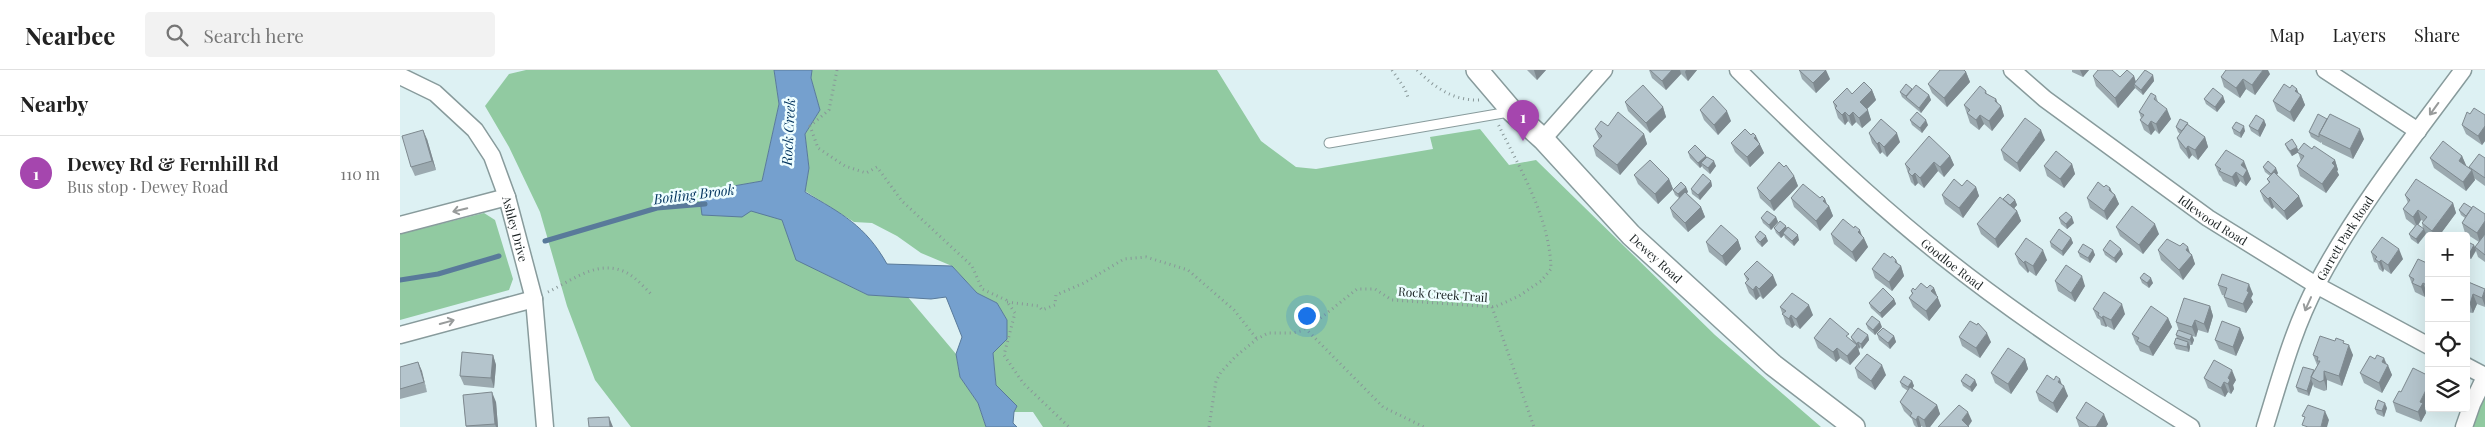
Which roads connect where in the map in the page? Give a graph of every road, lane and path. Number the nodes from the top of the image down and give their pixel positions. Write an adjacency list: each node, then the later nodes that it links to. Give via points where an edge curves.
1 (837, 70): 22 (path, via 829,110 810,126 818,148 845,166 866,173 877,167 902,201 972,266 982,288)
2 (1392, 70): 11 (path)
3 (1417, 70): 12 (path, via 1449,95 1480,100)
4 (1477, 70): 13 (street, Dewey Road)
5 (1604, 70): 15 (street)
6 (1738, 70): 36 (street, Goodloe Road, via 1819,150 1942,256 2085,361)
7 (2012, 70): 19 (street, Idlewood Road, via 2045,99 2208,218)
8 (2324, 70): 14 (street)
9 (2463, 70): 14 (street, Garrett Park Road, one-way to 14)
10 (400, 76): 17 (street, Ashley Drive, via 435,93 475,130 492,156)
11 (1409, 100)
12 (1484, 104)
13 (1505, 117): 15 (street, Dewey Road); 16 (lane); 23 (path, Rock Creek Trail, via 1537,206 1551,269 1519,296)
14 (2418, 131): 19 (street, Garrett Park Road, via 2345,234)
15 (1543, 139): 35 (street, Dewey Road, via 1631,235 1773,365)
16 (1329, 143)
17 (507, 197): 18 (street, one-way to 18); 21 (street, Ashley Drive)
18 (400, 225)
19 (2316, 285): 27 (street, Idlewood Road); 37 (street, Garrett Park Road, one-way to 37, via 2294,335)
20 (652, 295): 21 (path, via 628,273 606,267 588,270)
21 (534, 299): 25 (street, one-way to 21); 30 (street, Ashley Drive)
22 (1007, 302): 26 (path, via 1039,306 1042,310 1049,308 1055,305 1056,295 1124,259 1146,257 1188,270 1234,310); 31 (path, via 1015,313 1004,355 1023,383)
23 (1492, 307): 24 (path, Rock Creek Trail, via 1392,300 1375,289 1357,289); 34 (path)
24 (1305, 328): 26 (path, Rock Creek Trail, via 1292,333 1268,333); 33 (path, via 1383,407)
25 (400, 335)
26 (1257, 339): 32 (path, Rock Creek Trail, via 1221,372 1213,395)
27 (2425, 344)
28 (2468, 367): 29 (street)
29 (2485, 376): 38 (street)
30 (545, 427)
31 (1069, 427)
32 (1209, 427)
33 (1424, 427)
34 (1534, 427)
35 (1854, 427)
36 (2191, 427)
37 (2265, 427)
38 (2464, 427)

